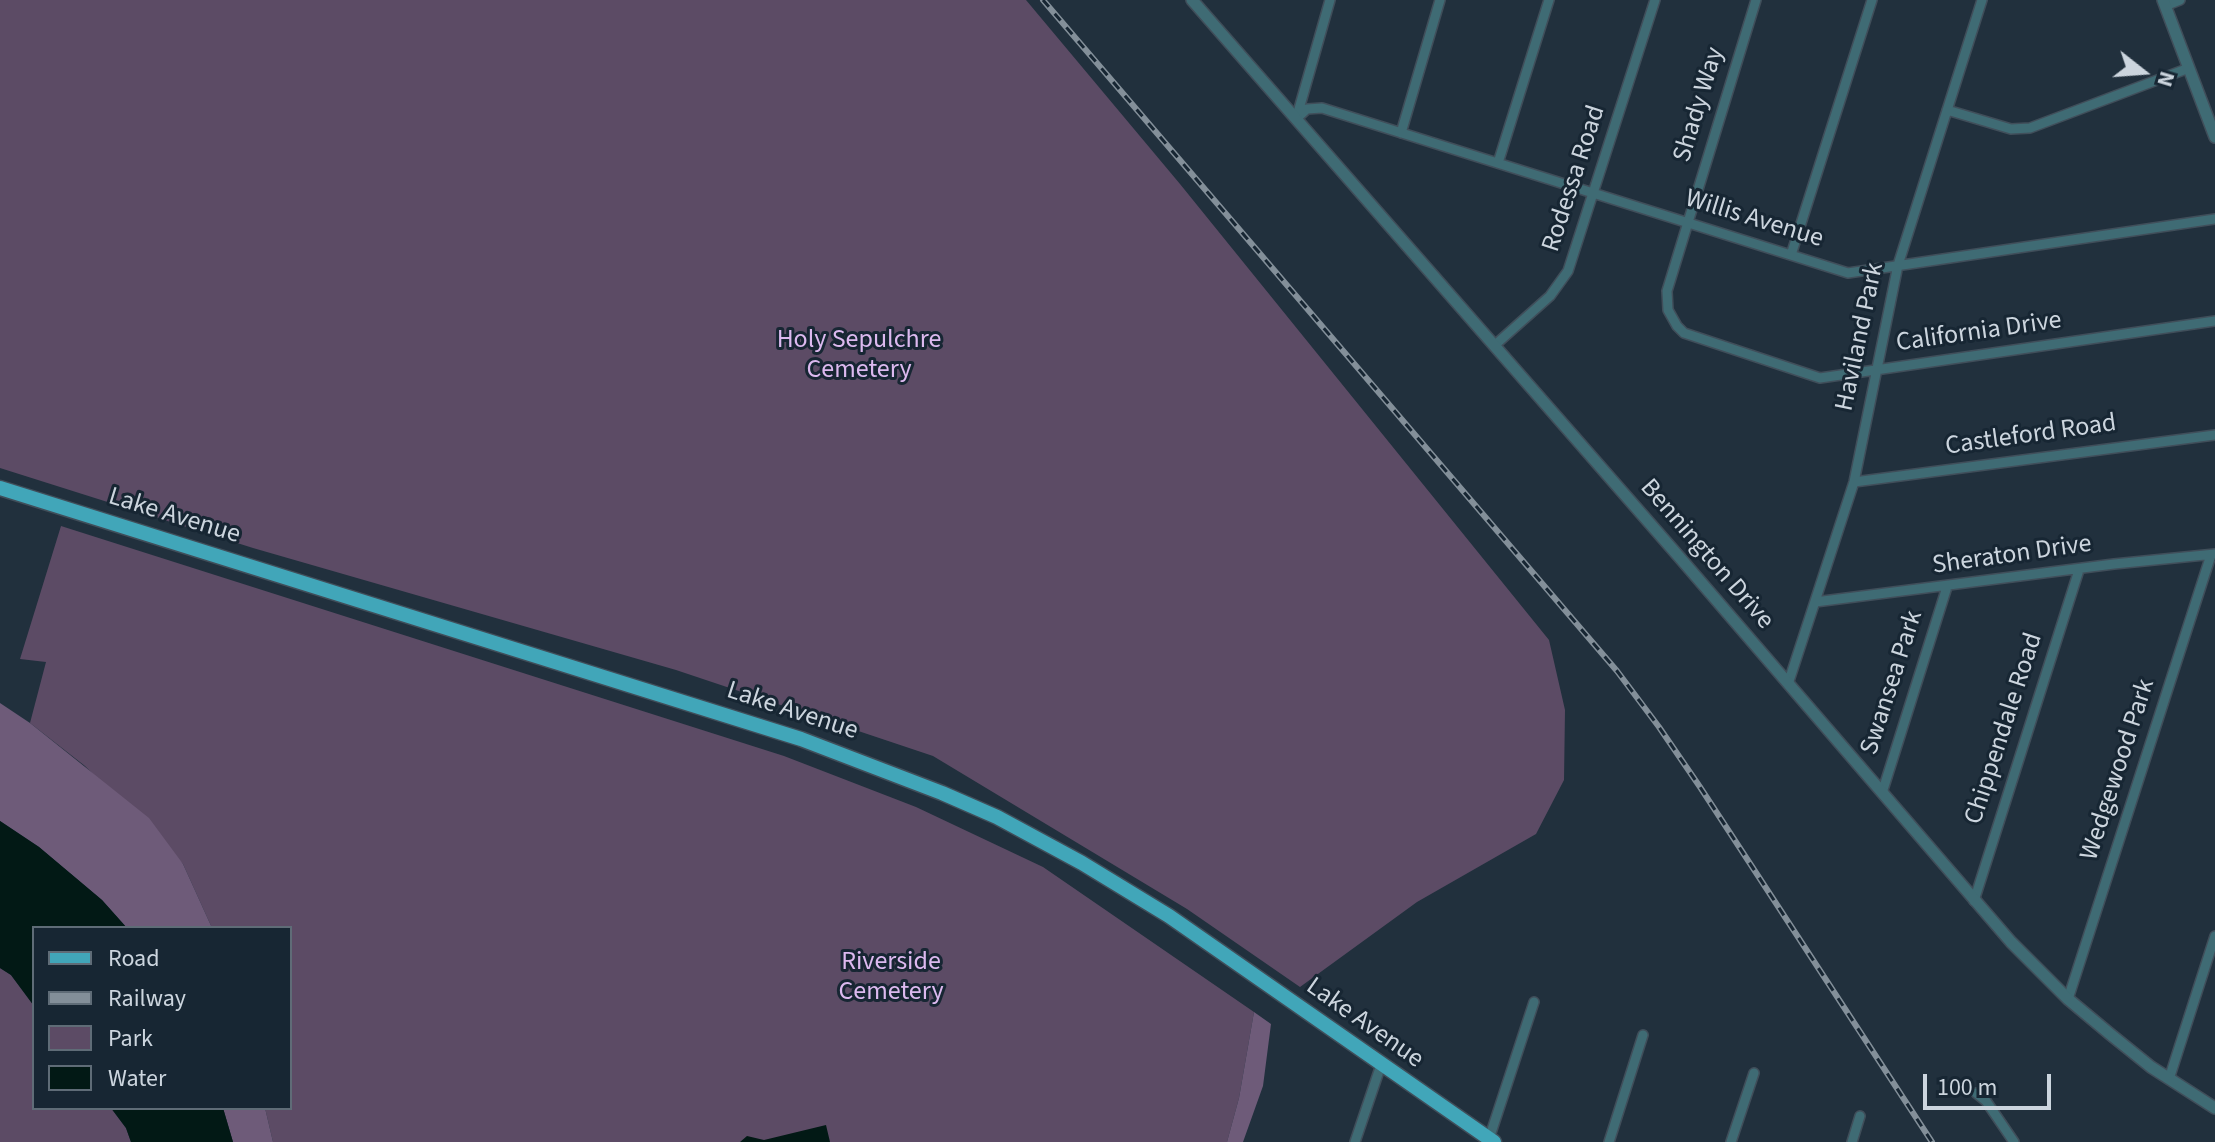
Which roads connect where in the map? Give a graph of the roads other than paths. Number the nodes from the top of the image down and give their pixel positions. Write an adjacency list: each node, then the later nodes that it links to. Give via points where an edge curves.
1 (1192, 0): 13 (street, Bennington Drive)
2 (1330, 0): 13 (street)
3 (1440, 0): 14 (street)
4 (1549, 0): 16 (street)
5 (1655, 0): 17 (street, Rodessa Road)
6 (1756, 0): 19 (street, Shady Way)
7 (1872, 0): 20 (street)
8 (1982, 0): 12 (street, Haviland Park)
9 (2180, 0): 10 (street)
10 (2164, 3): 11 (street)
11 (2189, 68): 12 (street, via 2030,128 2011,129); 15 (street)
12 (1947, 110): 21 (street, Haviland Park)
13 (1296, 119): 14 (street, Willis Avenue, via 1316,107); 23 (street, Bennington Drive)
14 (1401, 133): 16 (street, Willis Avenue)
15 (2215, 137)
16 (1498, 163): 17 (street, Willis Avenue)
17 (1594, 194): 19 (street, Willis Avenue); 23 (street, Rodessa Road, via 1561,282)
18 (2215, 219): 21 (street, Willis Avenue)
19 (1686, 222): 20 (street, Willis Avenue); 24 (street, California Drive, via 1667,291 1668,310 1684,333 1820,378)
20 (1791, 255): 21 (street, Willis Avenue, via 1848,273)
21 (1898, 265): 24 (street, Haviland Park)
22 (2215, 321): 24 (street, California Drive)
23 (1495, 345): 32 (street, Bennington Drive)
24 (1876, 370): 26 (street, Haviland Park)
25 (2215, 435): 26 (street, Castleford Road)
26 (1854, 482): 31 (street, Haviland Park)
27 (0, 488): 39 (main road, Lake Avenue, via 801,739 942,793 1082,863 1169,916)
28 (2213, 554): 29 (street, Sheraton Drive); 36 (street, Wedgewood Park)
29 (2079, 570): 30 (street, Sheraton Drive); 34 (street, Chippendale Road)
30 (1947, 587): 31 (street, Sheraton Drive); 33 (street, Swansea Park)
31 (1815, 602): 32 (street, Haviland Park)
32 (1788, 684): 33 (street, Bennington Drive)
33 (1882, 793): 34 (street, Bennington Drive)
34 (1974, 901): 36 (street, Bennington Drive)
35 (2215, 936): 41 (street)
36 (2068, 999): 41 (street, Bennington Drive)
37 (1534, 1002): 45 (street)
38 (1643, 1035): 47 (street)
39 (1381, 1065): 45 (main road, Lake Avenue); 46 (street)
40 (1754, 1073): 48 (street)
41 (2169, 1079): 43 (street, Bennington Drive)
42 (1976, 1093): 50 (street)
43 (2215, 1108)
44 (1860, 1116): 49 (street)
45 (1490, 1141)
46 (1355, 1142)
47 (1609, 1142)
48 (1731, 1142)
49 (1852, 1142)
50 (2014, 1142)

